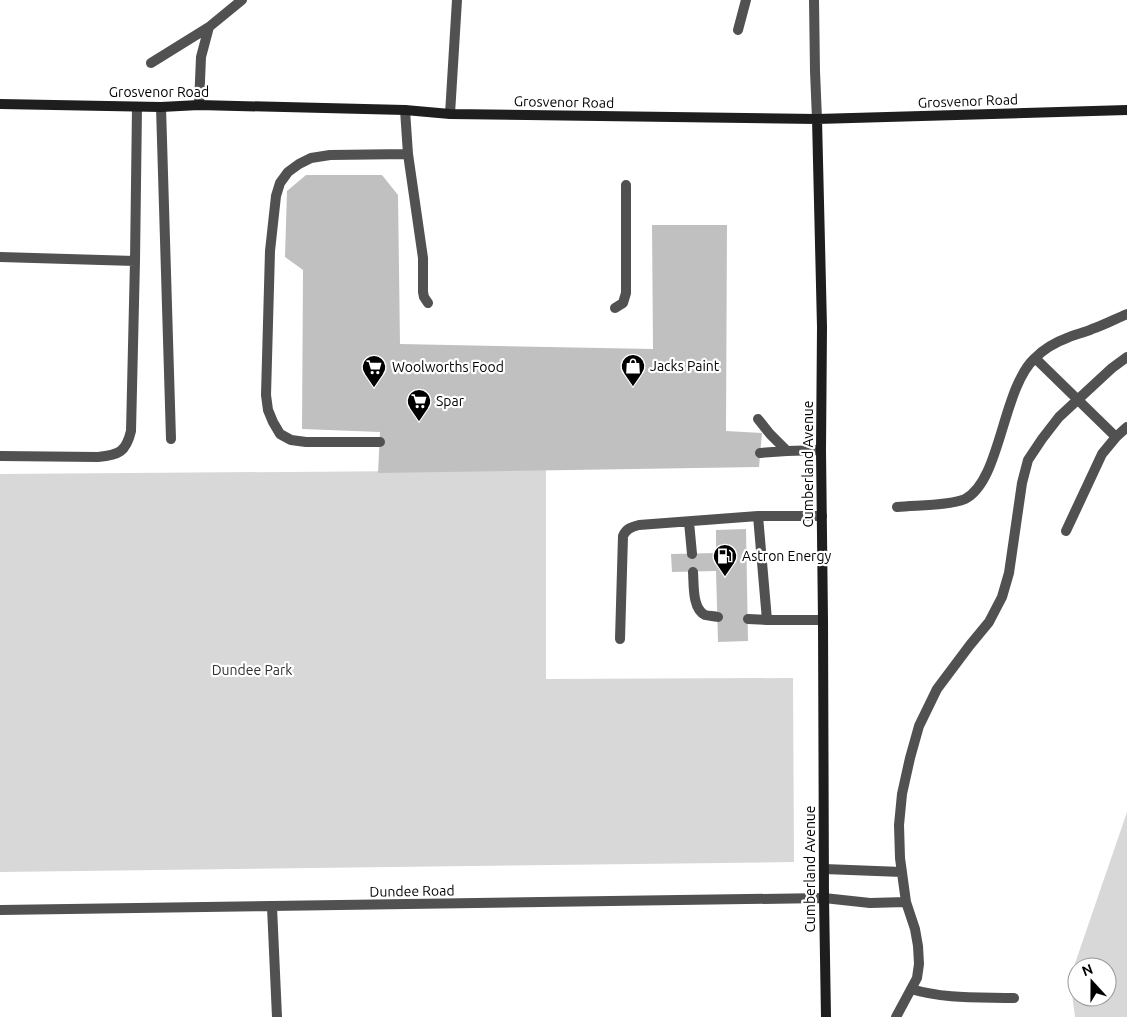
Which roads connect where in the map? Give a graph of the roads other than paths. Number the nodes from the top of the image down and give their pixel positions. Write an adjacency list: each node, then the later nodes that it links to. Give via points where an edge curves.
1 (242, 0): 5 (street)
2 (457, 0): 14 (street)
3 (746, 0): 6 (street)
4 (814, 0): 15 (street, Cumberland Avenue)
5 (209, 27): 7 (street); 9 (street, via 201,57)
6 (738, 30)
7 (151, 63)
8 (0, 104): 10 (street, Grosvenor Road)
9 (199, 106): 11 (street, Grosvenor Road); 12 (street, Grosvenor Road)
10 (137, 107): 11 (street, Grosvenor Road); 19 (street)
11 (161, 107): 29 (street)
12 (405, 110): 14 (street, Grosvenor Road); 16 (street)
13 (1127, 110): 15 (street, Grosvenor Road)
14 (450, 114): 15 (street, Grosvenor Road)
15 (817, 119): 31 (street, Cumberland Avenue)
16 (408, 154): 20 (street, via 423,258 423,292); 30 (street, via 330,155 299,164 280,183 270,251 266,395 272,422 280,434 291,440)
17 (626, 185): 21 (street, via 626,294 623,303)
18 (0, 257): 19 (street)
19 (135, 261): 34 (street, via 131,431 128,443 111,456)
20 (428, 303)
21 (615, 308)
22 (1127, 314): 24 (street, via 1067,338)
23 (1127, 357): 25 (street)
24 (1035, 358): 25 (street); 35 (street, via 1020,378 991,462 976,490 953,503)
25 (1077, 399): 28 (street); 48 (street, via 1059,417 1028,460 1002,597 989,622 937,689 919,726 902,794 899,825)
26 (758, 419): 32 (street)
27 (1127, 427): 28 (street)
28 (1116, 437): 39 (street, via 1102,454)
29 (171, 439)
30 (380, 442)
31 (821, 450): 32 (street); 37 (street, Cumberland Avenue)
32 (787, 451): 33 (street)
33 (760, 453)
34 (0, 456)
35 (897, 507)
36 (758, 516): 37 (street); 38 (street); 44 (street)
37 (822, 516): 45 (street, Cumberland Avenue)
38 (689, 522): 40 (street); 46 (street, via 639,525 625,531 622,536)
39 (1066, 530)
40 (692, 554)
41 (693, 572): 42 (street, via 697,604 705,615)
42 (718, 617)
43 (748, 619): 44 (street)
44 (767, 620): 45 (street)
45 (823, 620): 47 (street, Cumberland Avenue)
46 (620, 639)
47 (824, 869): 48 (street); 49 (street, Cumberland Avenue)
48 (902, 872): 50 (street)
49 (824, 898): 50 (street, Dundee Road, via 870,903); 51 (street, Dundee Road); 56 (street, Cumberland Avenue)
50 (906, 902): 53 (street, via 915,929 920,964)
51 (272, 907): 52 (street, Dundee Road); 55 (street)
52 (0, 910)
53 (912, 989): 54 (street, via 944,996); 57 (street)
54 (1014, 998)
55 (277, 1017)
56 (826, 1017)
57 (896, 1017)

